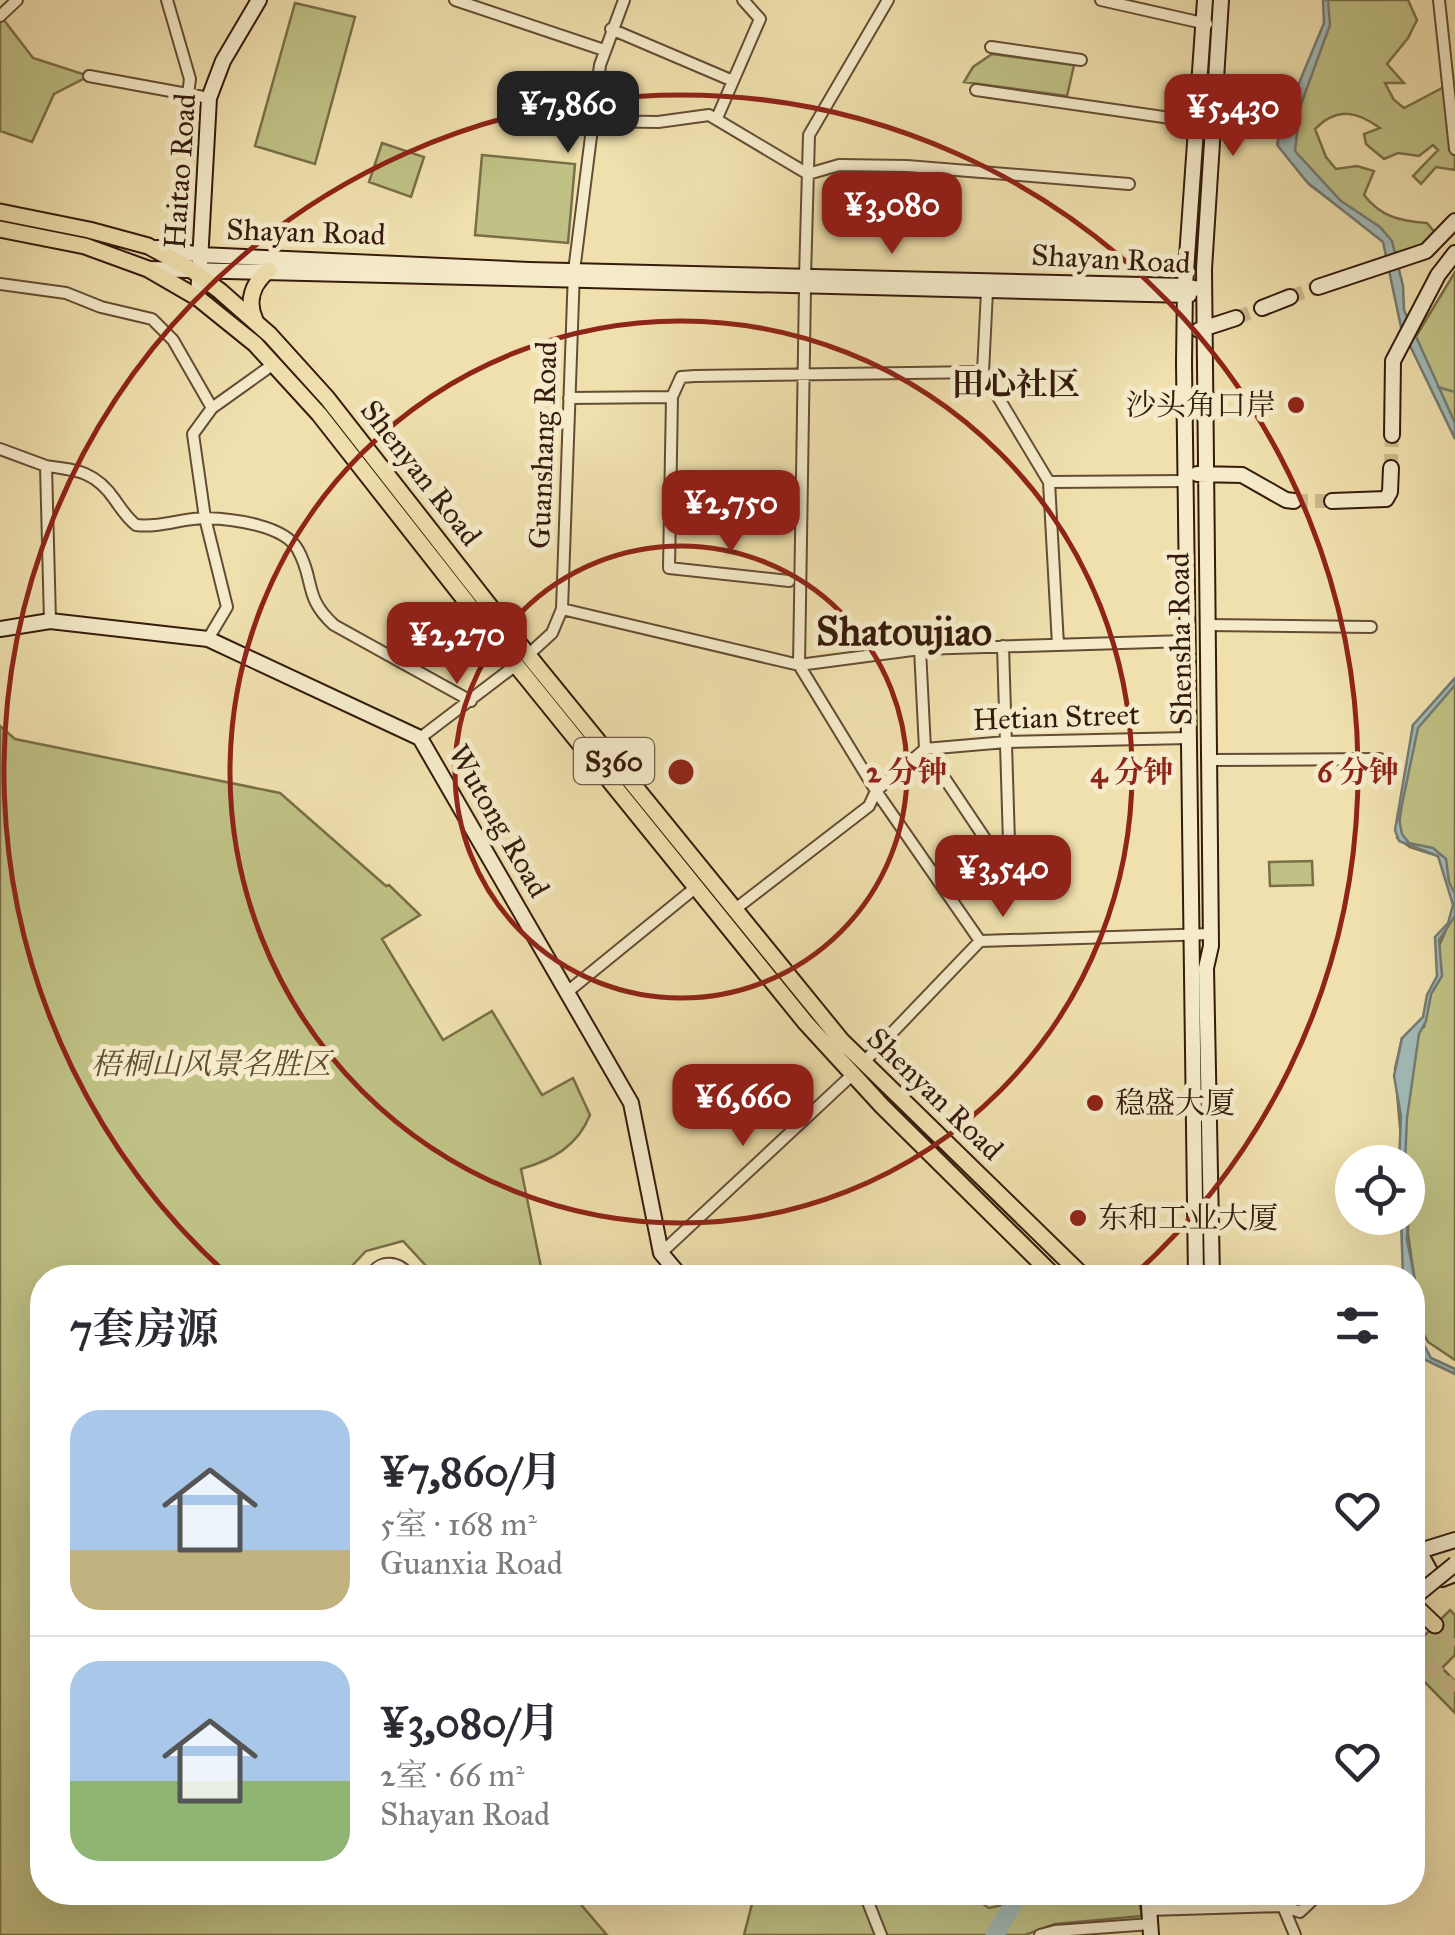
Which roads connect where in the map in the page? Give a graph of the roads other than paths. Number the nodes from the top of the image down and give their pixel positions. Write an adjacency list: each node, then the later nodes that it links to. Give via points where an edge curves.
1 (17, 0): 12 (street)
2 (168, 0): 21 (street, via 190,79)
3 (259, 0): 22 (main road, Haitao Road)
4 (455, 0): 16 (street)
5 (624, 0): 14 (street, Guanshang Road)
6 (743, 0): 19 (street, via 760,18)
7 (888, 0): 27 (street, via 809,135)
8 (1101, 0): 13 (street)
9 (1206, 0): 13 (main road, Shensha Road)
10 (1221, 0): 13 (main road, Shensha Road)
11 (1439, 0): 26 (street)
12 (0, 16)
13 (1211, 25): 25 (main road, Shensha Road); 40 (main road, Shensha Road)
14 (611, 29): 16 (street, Guanshang Road); 19 (street)
15 (991, 47): 17 (street)
16 (604, 50): 24 (street, Guanshang Road)
17 (1081, 60)
18 (89, 76): 21 (street)
19 (733, 81): 23 (street)
20 (976, 90): 25 (street)
21 (188, 94): 22 (street)
22 (209, 98): 33 (main road, Haitao Road)
23 (717, 118): 24 (street); 27 (street)
24 (592, 121): 36 (street, Guanshang Road)
25 (1198, 122): 42 (main road, Shensha Road)
26 (1455, 149)
27 (808, 174): 28 (street, via 840,165 908,166); 37 (street)
28 (1129, 184)
29 (0, 212): 33 (main road, Shenyan Road / S360, via 148,246)
30 (1455, 222): 39 (main road, via 1432,248)
31 (0, 229): 34 (main road, Shenyan Road / S360, via 85,246)
32 (1455, 253): 56 (main road, via 1396,355)
33 (198, 267): 34 (main road, Shayan Road); 35 (main road, Shayan Road); 36 (main road, Shayan Road); 44 (main road, Haitao Road); 48 (main road, Shenyan Road / S360)
34 (148, 269): 44 (main road, Shenyan Road / S360)
35 (269, 270): 36 (main road, Shayan Road); 48 (main road, via 250,300)
36 (573, 276): 37 (main road, Shayan Road); 54 (street, Guanshang Road)
37 (805, 282): 41 (main road, Shayan Road); 42 (main road, Shayan Road); 52 (street)
38 (0, 284): 55 (street, via 66,293 152,319 173,340)
39 (1318, 287)
40 (1204, 290): 42 (main road, Shayan Road); 49 (main road, Shensha Road)
41 (987, 291): 42 (main road, Shayan Road); 51 (street)
42 (1185, 291): 47 (main road, Shensha Road)
43 (1290, 297): 45 (main road)
44 (198, 298): 50 (main road, Shenyan Road / S360)
45 (1262, 308)
46 (1236, 318): 49 (main road)
47 (1184, 326): 49 (main road); 61 (main road, Shensha Road)
48 (261, 327): 77 (main road, Shenyan Road / S360, via 327,398)
49 (1204, 329): 60 (main road, Shensha Road)
50 (275, 364): 55 (street); 77 (main road, Shenyan Road / S360)
51 (984, 372): 52 (street); 62 (street)
52 (804, 375): 53 (street, via 681,377); 78 (street)
53 (672, 397): 54 (street); 66 (street, via 669,568)
54 (569, 398): 67 (street, Guanshang Road)
55 (212, 408): 65 (street, via 197,424 192,444)
56 (1392, 435)
57 (0, 449): 58 (street)
58 (46, 466): 65 (street, via 94,476 136,525); 68 (street)
59 (1391, 468): 64 (main road, via 1386,499)
60 (1206, 473): 61 (main road); 63 (main road, via 1242,475); 69 (main road, Shensha Road)
61 (1186, 481): 62 (street); 73 (main road, Shensha Road)
62 (1049, 482): 74 (street)
63 (1294, 501)
64 (1332, 501)
65 (205, 518): 72 (street, via 227,608); 79 (street, via 282,533 300,553 319,612 334,626)
66 (789, 581)
67 (562, 609): 77 (street, via 552,633); 78 (street)
68 (50, 620): 71 (main road, Wutong Road); 72 (main road, Wutong Road)
69 (1208, 625): 70 (street); 85 (main road, Shensha Road)
70 (1372, 627)
71 (0, 629)
72 (208, 638): 80 (main road, Wutong Road)
73 (1188, 641): 74 (street); 81 (main road, Shensha Road)
74 (1058, 645): 75 (street)
75 (1003, 646): 76 (street); 82 (street)
76 (920, 649): 78 (street); 83 (street)
77 (522, 660): 79 (street); 87 (main road, Shenyan Road / S360)
78 (799, 665): 86 (street)
79 (471, 702): 80 (street)
80 (420, 738): 92 (main road, Wutong Road)
81 (1189, 738): 82 (street, Hetian Street); 89 (main road, Shensha Road)
82 (1006, 742): 83 (street, Hetian Street); 83 (street, via 1010,876)
83 (926, 749): 86 (street)
84 (1380, 759): 85 (street)
85 (1209, 760): 90 (main road, Shensha Road)
86 (876, 791): 88 (street, via 868,806); 91 (street)
87 (701, 883): 88 (main road, Shenyan Road / S360); 92 (street); 93 (main road, Shenyan Road / S360)
88 (734, 910): 93 (main road, Shenyan Road / S360)
89 (1192, 934): 90 (street); 91 (street); 98 (main road, Shensha Road)
90 (1211, 934): 99 (main road, Shensha Road, via 1206,968)
91 (980, 942): 93 (street)
92 (566, 993): 94 (main road, Wutong Road, via 631,1104)
93 (857, 1069): 94 (street); 96 (main road, Shenyan Road / S360); 97 (main road, Shenyan Road / S360)
94 (661, 1253): 95 (main road, Wutong Road)
95 (671, 1265)
96 (1043, 1265)
97 (1071, 1265)
98 (1196, 1265)
99 (1212, 1265)
100 (1455, 1540): 101 (main road)
101 (1425, 1549)
102 (1425, 1563): 104 (main road, via 1442,1579)
103 (1455, 1564): 105 (main road, bridge)
104 (1455, 1574)
105 (1425, 1590)
106 (1425, 1615): 107 (main road)
107 (1435, 1625)
108 (869, 1905): 112 (street)
109 (1307, 1905): 110 (street, via 1300,1912)
110 (1283, 1906): 111 (street); 114 (street)
111 (1151, 1923): 113 (street)
112 (881, 1935)
113 (1040, 1935)
114 (1295, 1935)

